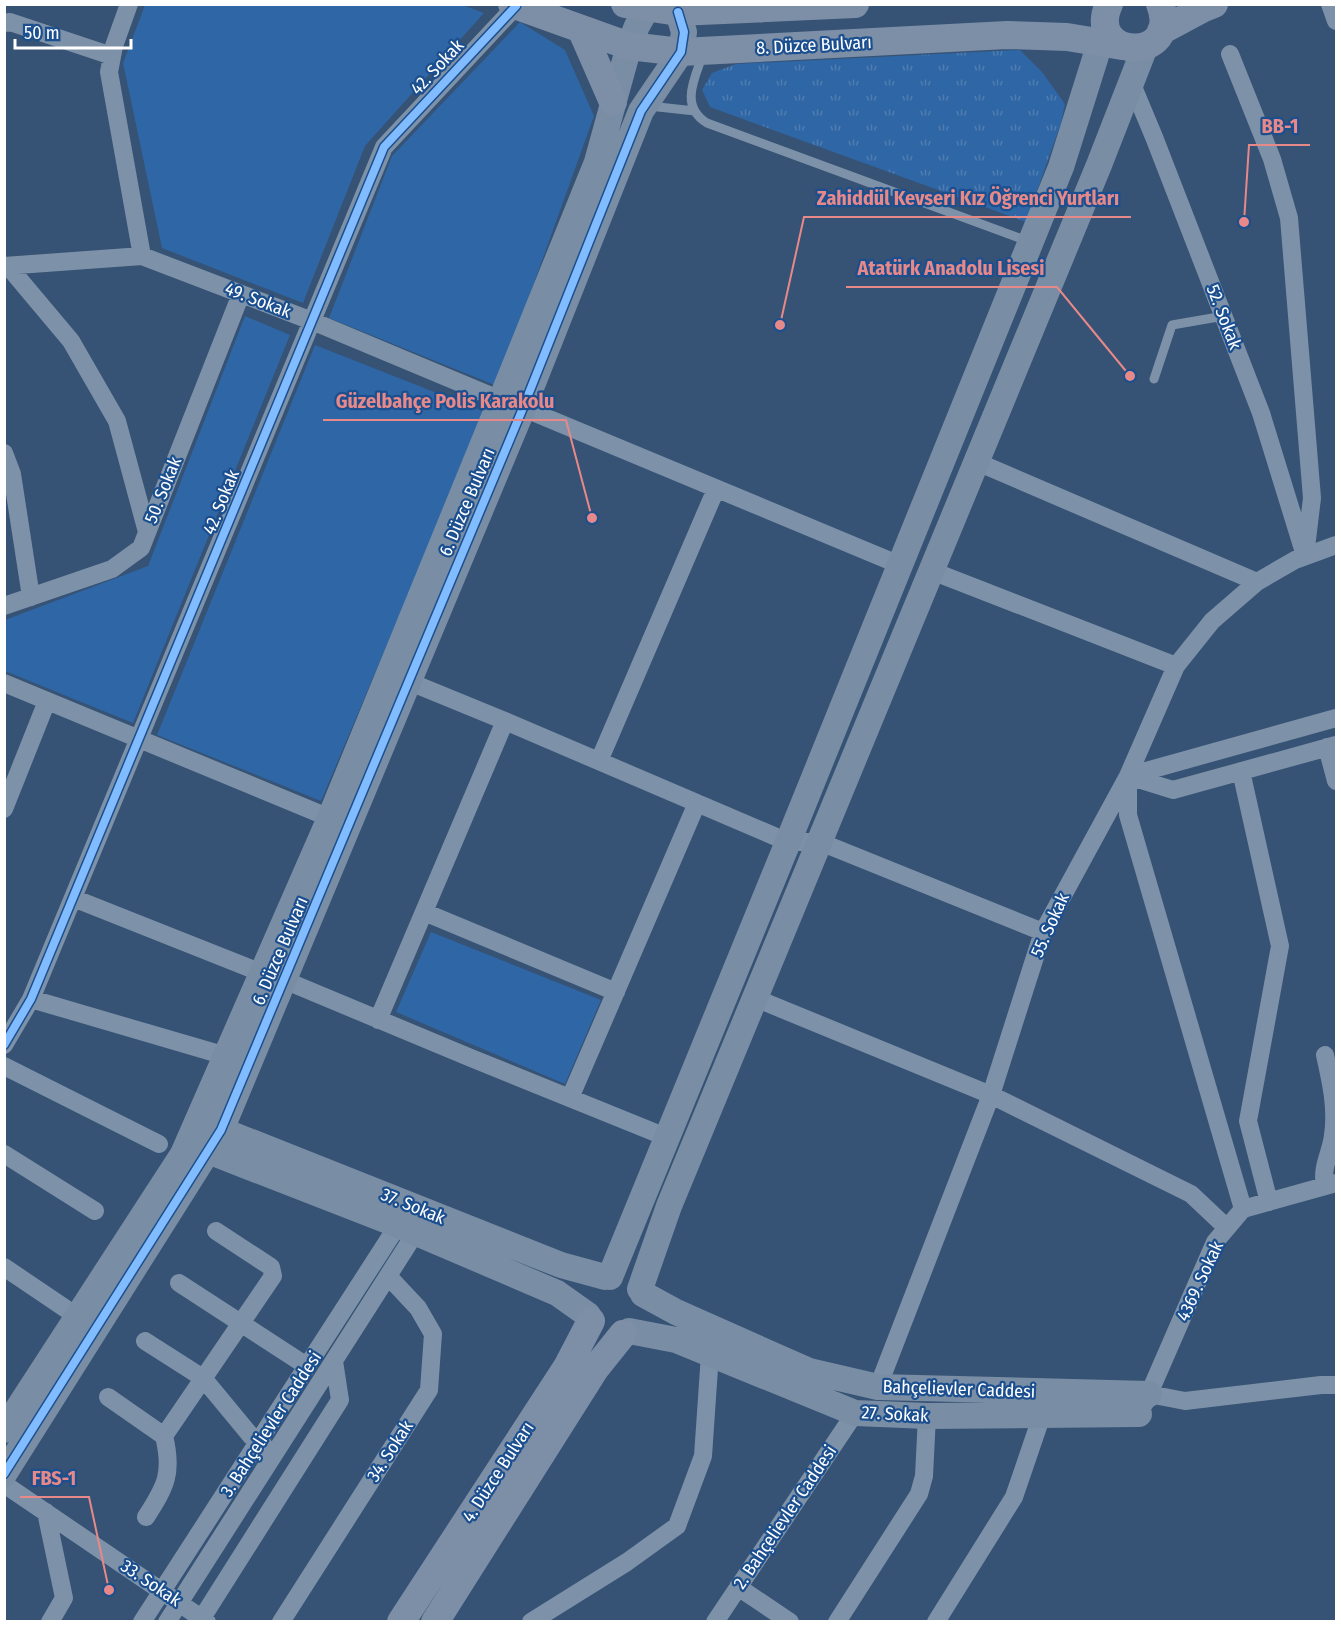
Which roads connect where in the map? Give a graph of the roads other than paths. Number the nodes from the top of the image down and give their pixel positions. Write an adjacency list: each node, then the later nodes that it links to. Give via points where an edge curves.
1 (129, 4): 15 (street)
2 (855, 4): 7 (main road)
3 (1214, 4): 11 (main road)
4 (1330, 4): 8 (street)
5 (514, 5): 10 (main road, 8. Düzce Bulvarı); 25 (street, 42. Sokak, via 384,147)
6 (636, 6): 7 (main road); 12 (main road, 6. Düzce Bulvarı, via 637,26)
7 (678, 12): 13 (main road)
8 (1336, 21)
9 (4, 23): 15 (street)
10 (581, 29): 12 (main road, 8. Düzce Bulvarı); 17 (main road)
11 (1129, 29): 13 (main road, 8. Düzce Bulvarı, via 1067,37 1007,35); 16 (main road); 20 (main road, via 1061,167)
12 (629, 46): 13 (main road, 8. Düzce Bulvarı); 17 (main road, 6. Düzce Bulvarı)
13 (692, 52): 18 (main road); 19 (lane, via 691,96)
14 (1230, 54): 33 (street, via 1272,159 1289,218 1312,498)
15 (112, 56): 21 (street, via 109,72)
16 (1131, 82): 24 (street, 52. Sokak); 29 (main road)
17 (613, 102): 27 (main road, 6. Düzce Bulvarı, via 597,162)
18 (644, 106): 19 (lane); 27 (main road)
19 (695, 111): 20 (lane, via 707,123)
20 (1030, 242): 34 (main road)
21 (142, 256): 22 (street, 49. Sokak); 23 (street, 49. Sokak)
22 (6, 266): 31 (street, via 72,341 117,420)
23 (241, 294): 25 (street, 49. Sokak); 31 (street, 50. Sokak)
24 (1224, 316): 26 (lane, via 1172,325); 33 (street, 52. Sokak, via 1261,413)
25 (312, 321): 27 (street, 49. Sokak); 45 (street, 42. Sokak)
26 (1154, 379)
27 (512, 404): 30 (street, 49. Sokak); 40 (main road, 6. Düzce Bulvarı)
28 (4, 453): 37 (street, via 12,474)
29 (976, 462): 35 (main road); 36 (street)
30 (716, 489): 34 (street, 49. Sokak); 47 (street)
31 (147, 532): 37 (street, 50. Sokak, via 141,548 112,569)
32 (1336, 545): 33 (street, 55. Sokak)
33 (1305, 556): 36 (street, 55. Sokak)
34 (900, 565): 54 (main road)
35 (932, 571): 39 (street); 55 (main road)
36 (1257, 582): 39 (street, 55. Sokak, via 1212,621)
37 (31, 597): 38 (street, 50. Sokak)
38 (4, 606)
39 (1176, 666): 49 (street, 55. Sokak)
40 (399, 678): 44 (street); 53 (main road, 6. Düzce Bulvarı); 59 (main road, 6. Düzce Bulvarı)
41 (4, 684): 42 (street)
42 (47, 701): 45 (street); 52 (street)
43 (1336, 718): 49 (street)
44 (506, 721): 47 (street); 57 (street)
45 (139, 740): 53 (street); 56 (street, 42. Sokak)
46 (1332, 746): 48 (street); 50 (street)
47 (599, 761): 51 (street)
48 (1241, 771): 49 (street, via 1173,790); 76 (street, via 1281,946 1248,1121)
49 (1128, 776): 58 (street, 55. Sokak); 77 (street, via 1128,815)
50 (1336, 781)
51 (697, 803): 54 (street); 60 (street)
52 (4, 809)
53 (330, 818): 59 (main road, 6. Düzce Bulvarı)
54 (788, 842): 55 (street); 70 (main road)
55 (820, 842): 58 (street); 62 (main road)
56 (73, 898): 59 (street); 61 (street, 42. Sokak)
57 (424, 912): 60 (street); 63 (street)
58 (1043, 932): 68 (street, 55. Sokak)
59 (273, 976): 63 (street); 66 (main road, 6. Düzce Bulvarı); 71 (main road, 6. Düzce Bulvarı)
60 (616, 992): 69 (street)
61 (31, 999): 64 (street, 42. Sokak); 66 (street)
62 (755, 999): 68 (street); 88 (main road, via 669,1206)
63 (378, 1020): 69 (street)
64 (4, 1045)
65 (1325, 1055): 74 (street, via 1334,1098 1334,1134 1323,1172)
66 (226, 1056): 89 (main road, 6. Düzce Bulvarı, via 183,1154)
67 (4, 1066): 72 (street)
68 (991, 1095): 79 (street, via 1191,1194); 99 (street, 55. Sokak)
69 (570, 1098): 70 (street)
70 (666, 1137): 86 (main road)
71 (215, 1141): 75 (main road, 37. Sokak); 109 (main road, 6. Düzce Bulvarı)
72 (159, 1144)
73 (4, 1154): 78 (street)
74 (1331, 1184): 76 (street)
75 (336, 1189): 80 (main road); 82 (main road, 37. Sokak)
76 (1269, 1202): 77 (street)
77 (1244, 1209): 79 (street, 4369. Sokak)
78 (95, 1211)
79 (1227, 1228): 101 (street, 4369. Sokak, via 1215,1242)
80 (407, 1229): 84 (main road); 85 (street, 3. Bahçelievler Caddesi); 107 (street, 3. Bahçelievler Caddesi)
81 (216, 1231): 91 (street, via 273,1271)
82 (508, 1245): 84 (main road); 86 (main road, 37. Sokak)
83 (4, 1267): 89 (street)
84 (499, 1268): 90 (main road, via 557,1293)
85 (388, 1276): 96 (street, 3. Bahçelievler Caddesi); 120 (street, 34. Sokak, via 418,1308 433,1334 429,1390)
86 (608, 1277): 88 (main road, via 632,1280); 90 (main road, via 591,1289 586,1306)
87 (179, 1283): 91 (street)
88 (642, 1292): 92 (main road, via 642,1320); 99 (main road, Bahçelievler Caddesi, via 676,1312 809,1371)
89 (78, 1317): 102 (main road, 6. Düzce Bulvarı)
90 (590, 1318): 92 (main road, via 605,1332); 121 (main road, 4. Düzce Bulvarı, via 567,1367)
91 (241, 1323): 95 (street); 97 (street)
92 (626, 1332): 94 (main road, 27. Sokak, via 676,1340); 122 (main road, 4. Düzce Bulvarı, via 595,1369)
93 (145, 1341): 97 (street)
94 (710, 1354): 103 (main road, 27. Sokak); 123 (street, via 703,1456 677,1526)
95 (299, 1361)
96 (334, 1361): 108 (street, 3. Bahçelievler Caddesi); 116 (street, via 340,1401)
97 (203, 1378): 106 (street); 107 (street)
98 (1336, 1385): 101 (street)
99 (878, 1387): 101 (main road, Bahçelievler Caddesi)
100 (108, 1397): 106 (street)
101 (1144, 1404): 104 (main road, 27. Sokak)
102 (9, 1412)
103 (855, 1413): 105 (main road, 27. Sokak); 113 (street, 2. Bahçelievler Caddesi)
104 (1042, 1415): 105 (main road, 27. Sokak); 127 (street, via 1014,1497)
105 (927, 1416): 126 (street, via 924,1476 919,1494)
106 (164, 1436): 112 (street, via 167,1473 161,1494)
107 (258, 1442): 108 (street); 114 (street, 3. Bahçelievler Caddesi)
108 (275, 1453): 115 (street, 3. Bahçelievler Caddesi)
109 (4, 1474)
110 (4, 1484): 111 (street, 33. Sokak)
111 (46, 1512): 114 (street, 33. Sokak); 117 (street, via 64,1598)
112 (146, 1517)
113 (738, 1587): 124 (street, 2. Bahçelievler Caddesi); 125 (street)
114 (163, 1591): 115 (street, 33. Sokak); 118 (street, 3. Bahçelievler Caddesi)
115 (179, 1603): 116 (street, 33. Sokak); 119 (street, 3. Bahçelievler Caddesi)
116 (205, 1620)
117 (50, 1622)
118 (142, 1622)
119 (167, 1622)
120 (281, 1622)
121 (401, 1622)
122 (435, 1622)
123 (531, 1622)
124 (715, 1622)
125 (790, 1622)
126 (837, 1622)
127 (936, 1622)

